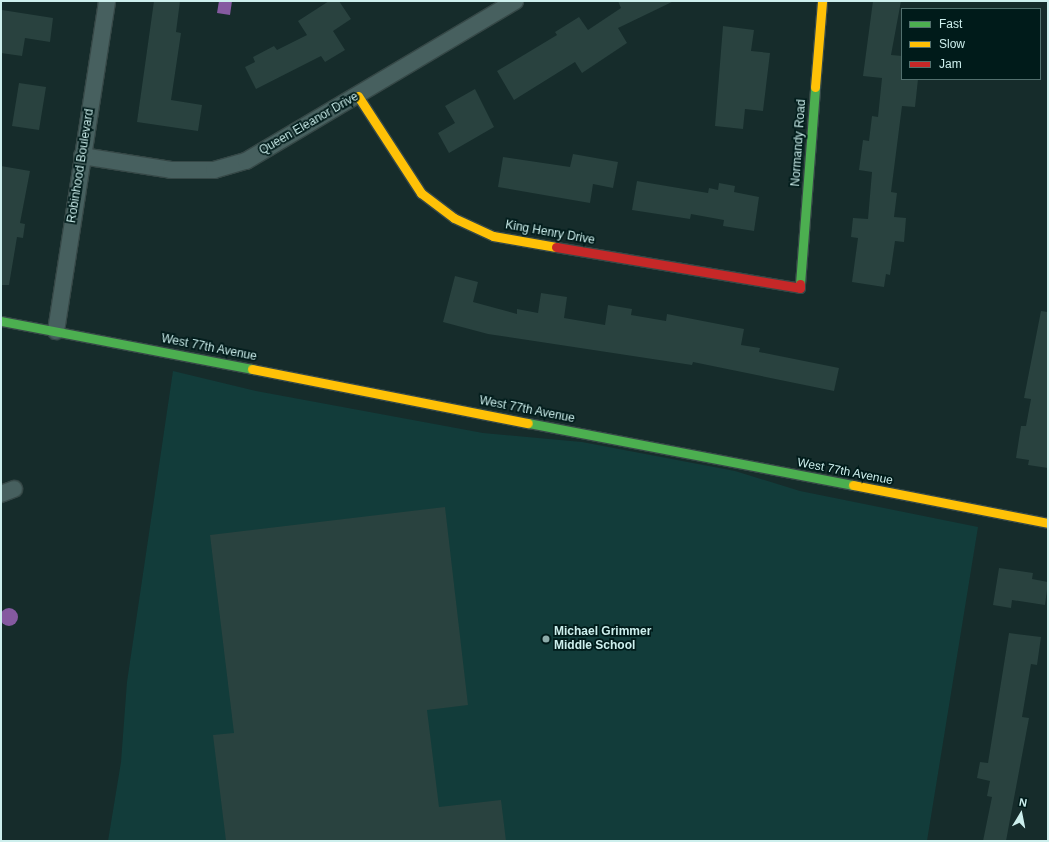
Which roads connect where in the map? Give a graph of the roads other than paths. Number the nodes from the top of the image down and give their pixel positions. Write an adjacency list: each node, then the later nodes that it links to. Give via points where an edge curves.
1 (107, 1): 5 (street, Robinhood Boulevard)
2 (515, 1): 4 (street, Queen Eleanor Drive)
3 (822, 1): 6 (street, Normandy Road)
4 (358, 96): 5 (street, Queen Eleanor Drive, via 246,160 214,170 171,170); 6 (street, King Henry Drive, via 421,193 454,218 492,236)
5 (82, 156): 8 (street, Robinhood Boulevard)
6 (800, 288)
7 (1, 321): 8 (street, West 77th Avenue)
8 (56, 331): 9 (street, West 77th Avenue)
9 (1048, 524)

